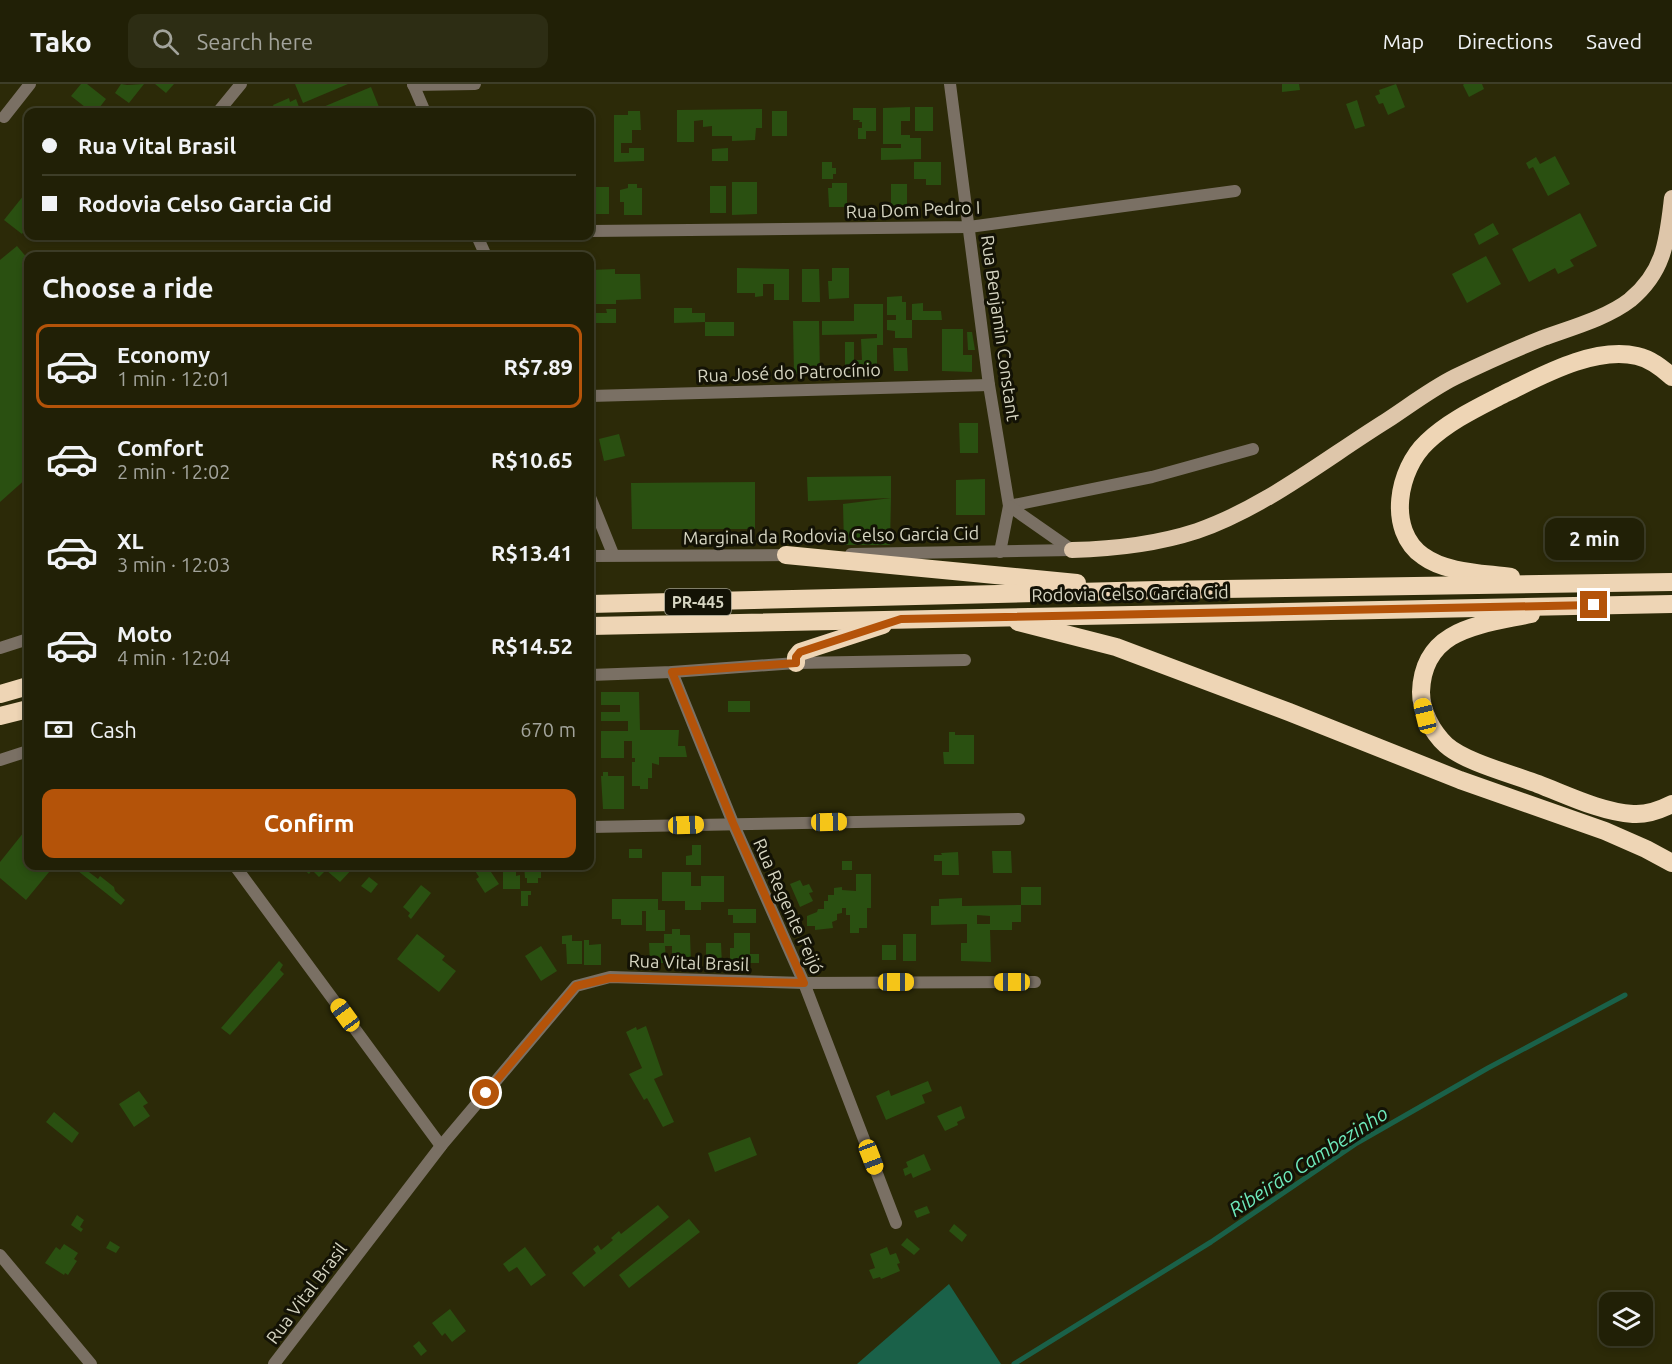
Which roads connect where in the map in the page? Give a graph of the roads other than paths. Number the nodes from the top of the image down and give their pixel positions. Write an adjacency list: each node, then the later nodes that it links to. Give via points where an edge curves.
1 (30, 84): 8 (street)
2 (241, 84): 6 (street)
3 (475, 84): 5 (street)
4 (950, 84): 11 (street, Rua Benjamin Constant)
5 (413, 85): 7 (street)
6 (221, 108)
7 (423, 108)
8 (4, 117)
9 (1235, 191): 11 (street, Rua Dom Pedro I)
10 (1672, 198): 19 (highway, via 1660,263 1629,301 1453,378 1288,486 1231,517 1154,542)
11 (969, 227): 12 (street, Rua Dom Pedro I); 14 (street, Rua Benjamin Constant)
12 (594, 231)
13 (1672, 377): 25 (highway, via 1660,366 1638,356 1616,354 1550,371 1460,416 1426,443 1410,464 1399,512 1410,543 1422,556 1470,572)
14 (989, 385): 15 (street, Rua José do Patrocínio); 17 (street, Rua Benjamin Constant)
15 (594, 396)
16 (1253, 449): 17 (street, via 1152,477)
17 (1009, 506): 19 (street); 20 (street, Rua Benjamin Constant)
18 (594, 507): 21 (street)
19 (1072, 550): 20 (street, Marginal da Rodovia Celso Garcia Cid)
20 (999, 552): 23 (street, Marginal da Rodovia Celso Garcia Cid)
21 (613, 554): 22 (street, Marginal da Rodovia Celso Garcia Cid); 23 (street, Marginal da Rodovia Celso Garcia Cid)
22 (594, 555)
23 (786, 555): 26 (highway)
24 (1672, 582): 25 (highway, Rodovia Celso Garcia Cid / PR-445)
25 (1572, 585): 26 (highway, Rodovia Celso Garcia Cid / PR-445)
26 (1156, 590): 27 (highway, Rodovia Celso Garcia Cid / PR-445)
27 (594, 604)
28 (1672, 604): 29 (highway, Rodovia Celso Garcia Cid / PR-445)
29 (1572, 605): 30 (highway, Rodovia Celso Garcia Cid / PR-445); 45 (highway, via 1458,632 1439,646 1428,659 1422,678 1425,716 1446,746 1472,760 1606,809 1634,814 1656,812)
30 (996, 617): 31 (highway, Rodovia Celso Garcia Cid / PR-445); 49 (highway, via 1116,647 1460,780 1605,831)
31 (901, 619): 32 (highway, Rodovia Celso Garcia Cid / PR-445); 36 (highway, via 800,652)
32 (594, 626)
33 (24, 640): 34 (street)
34 (0, 648)
35 (965, 660): 36 (street)
36 (796, 663): 37 (street)
37 (672, 672): 38 (street); 47 (street, Rua Regente Feijó)
38 (594, 675)
39 (24, 687): 40 (highway)
40 (0, 694)
41 (24, 710): 42 (highway)
42 (0, 717)
43 (24, 752): 44 (street)
44 (0, 760)
45 (1672, 804)
46 (1019, 819): 47 (street)
47 (733, 823): 48 (street); 52 (street, Rua Regente Feijó)
48 (594, 827)
49 (1672, 863)
50 (238, 870): 53 (street)
51 (1035, 982): 52 (street, Rua Vital Brasil)
52 (804, 983): 53 (street, Rua Vital Brasil, via 610,978 576,986); 54 (street, Rua Regente Feijó)
53 (441, 1146): 57 (street, Rua Vital Brasil)
54 (896, 1223)
55 (0, 1255): 56 (street)
56 (91, 1364)
57 (274, 1364)

